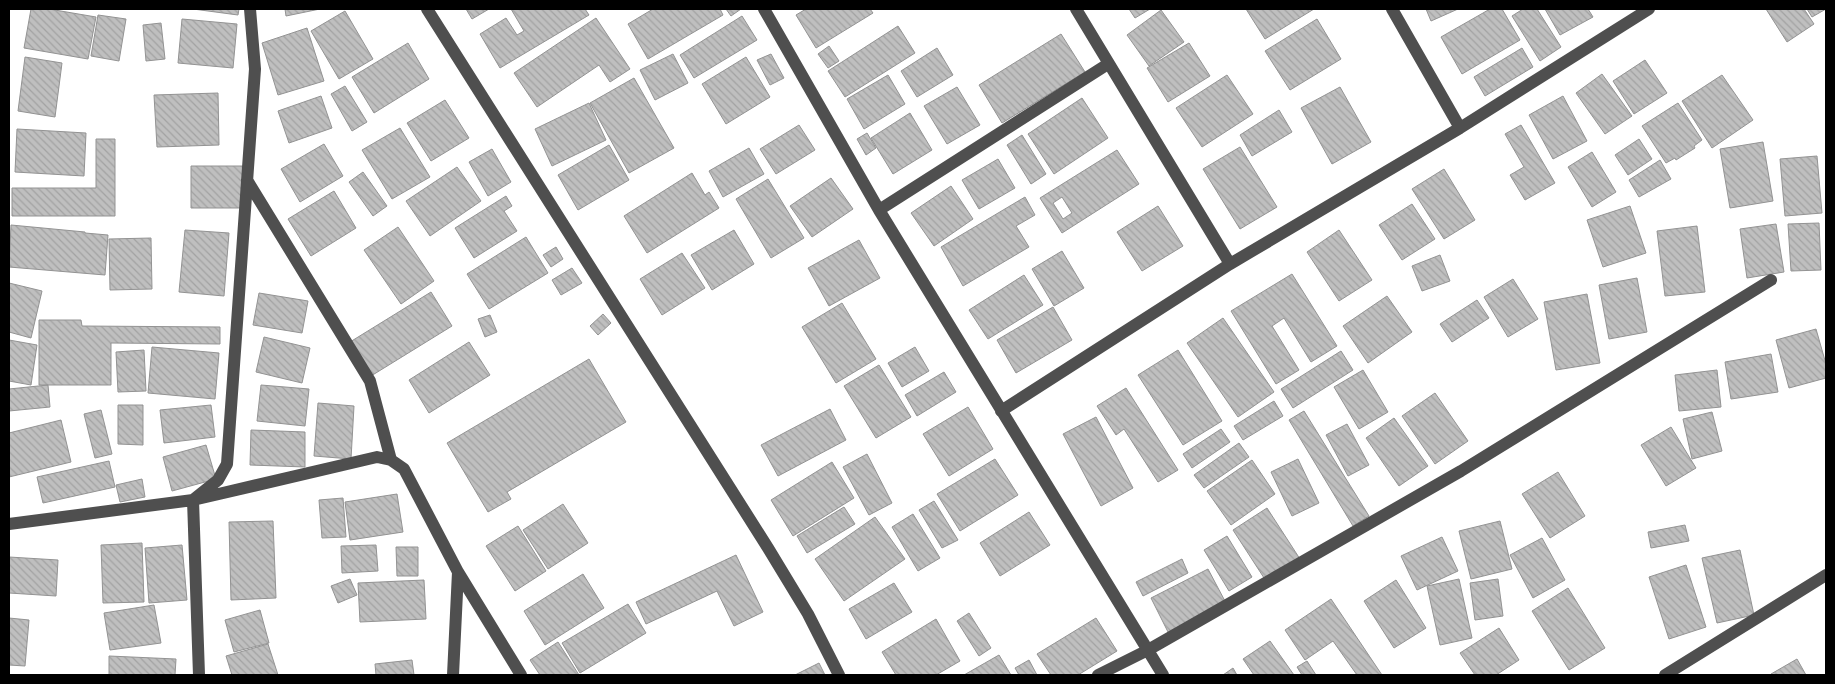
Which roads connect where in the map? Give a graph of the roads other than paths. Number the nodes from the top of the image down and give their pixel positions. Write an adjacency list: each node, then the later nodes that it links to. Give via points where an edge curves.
1 (250, 9): 9 (street, via 255,69)
2 (427, 9): 25 (street, via 768,548 808,614)
3 (764, 9): 10 (street)
4 (1076, 9): 7 (street)
5 (1392, 9): 8 (street)
6 (1649, 9): 8 (street)
7 (1108, 64): 10 (street); 11 (street)
8 (1460, 128): 11 (street)
9 (247, 180): 14 (street, via 370,381); 15 (street, via 227,464)
10 (879, 210): 13 (street)
11 (1230, 264): 13 (street)
12 (1771, 280): 21 (street, via 1462,471)
13 (1001, 411): 21 (street)
14 (391, 460): 16 (street, via 377,457); 19 (street, via 404,469)
15 (218, 480): 16 (street); 17 (street)
16 (224, 493): 17 (street)
17 (193, 500): 18 (street); 22 (street)
18 (9, 524)
19 (458, 572): 23 (street); 24 (street)
20 (1826, 575): 28 (street)
21 (1148, 650): 26 (street); 27 (street)
22 (198, 675)
23 (453, 675)
24 (521, 675)
25 (838, 675)
26 (1098, 675)
27 (1163, 675)
28 (1665, 675)

